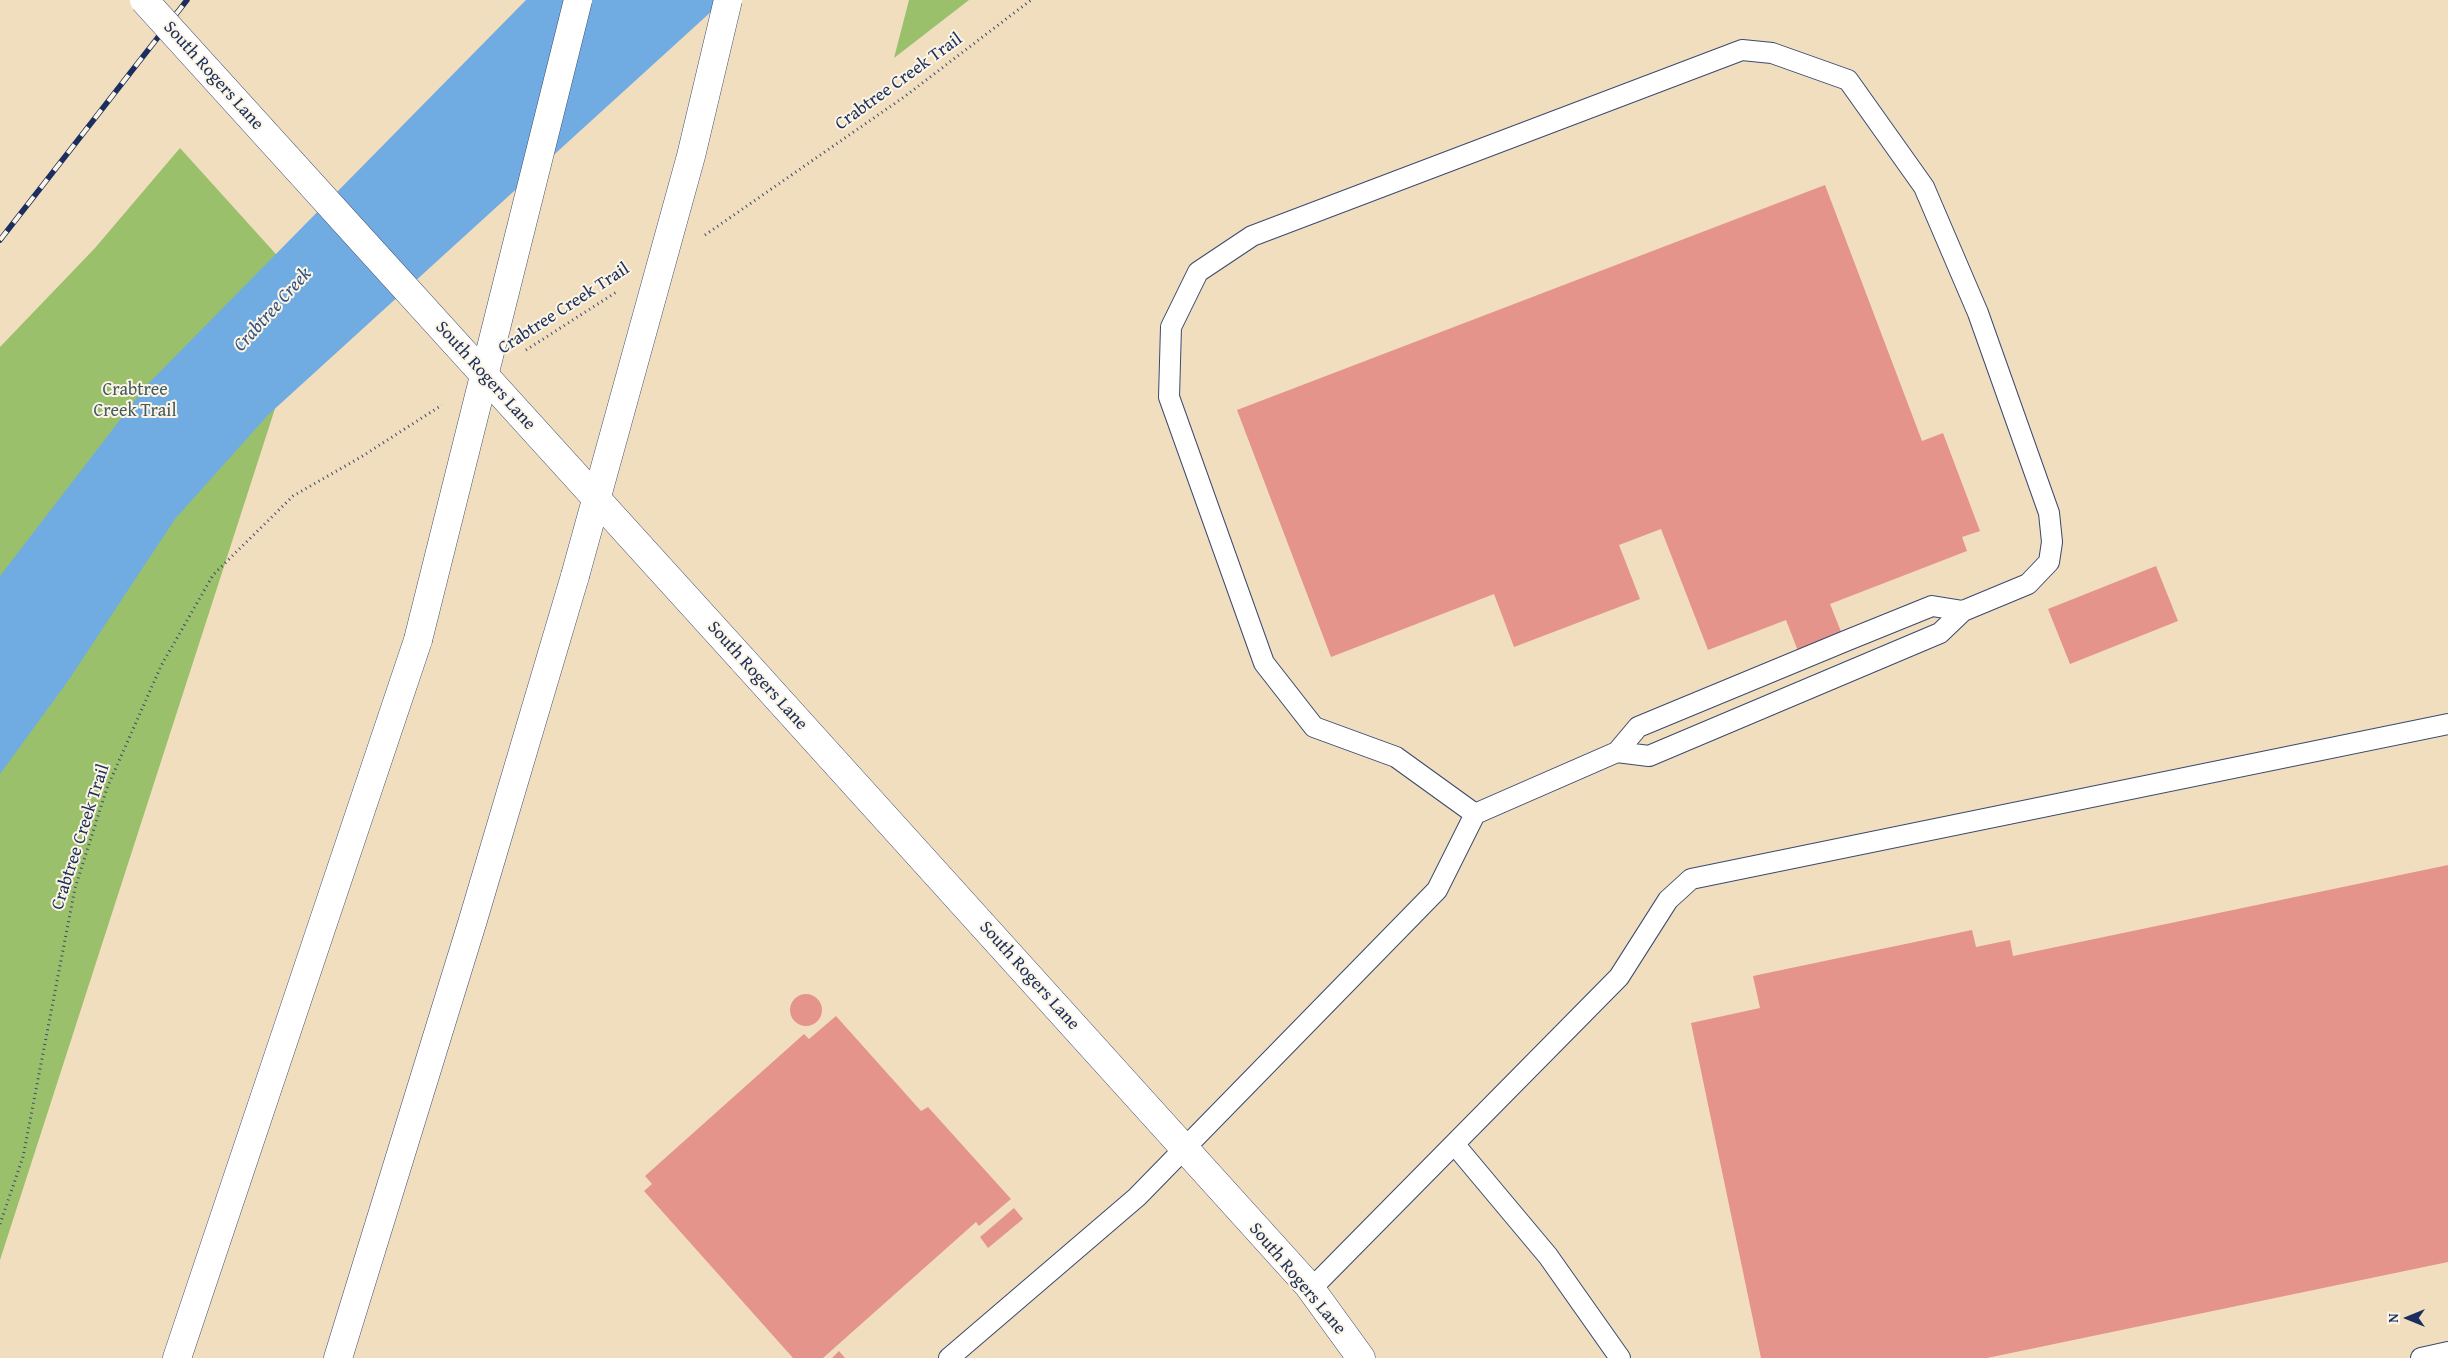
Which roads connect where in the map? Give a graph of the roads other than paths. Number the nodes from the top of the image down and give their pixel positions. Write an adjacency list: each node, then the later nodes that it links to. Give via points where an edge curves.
1 (144, 0): 9 (main road, South Rogers Lane, bridge)
2 (578, 0): 12 (main road, bridge, via 418,640)
3 (728, 0): 13 (main road, bridge, via 691,156 575,576)
4 (1963, 611): 6 (lane, via 1940,633 1649,756); 6 (lane, via 1932,606 1848,640 1638,728); 7 (lane, via 2028,584 2049,562 2052,542 2049,513 1978,313 1924,187 1848,80 1772,53 1742,50 1252,236 1198,272 1171,327 1169,397 1264,663 1314,728 1396,757)
5 (2448, 724): 8 (lane, via 1691,879 1668,900 1619,978)
6 (1617, 752): 7 (lane)
7 (1475, 814): 9 (lane, via 1437,890)
8 (1455, 1145): 10 (lane); 16 (lane, via 1548,1256)
9 (1185, 1149): 10 (main road, South Rogers Lane); 14 (lane, via 1137,1196)
10 (1311, 1289): 15 (main road, South Rogers Lane)
11 (2448, 1352): 17 (lane)
12 (177, 1358)
13 (338, 1358)
14 (949, 1358)
15 (1362, 1358)
16 (1620, 1358)
17 (2420, 1358)

